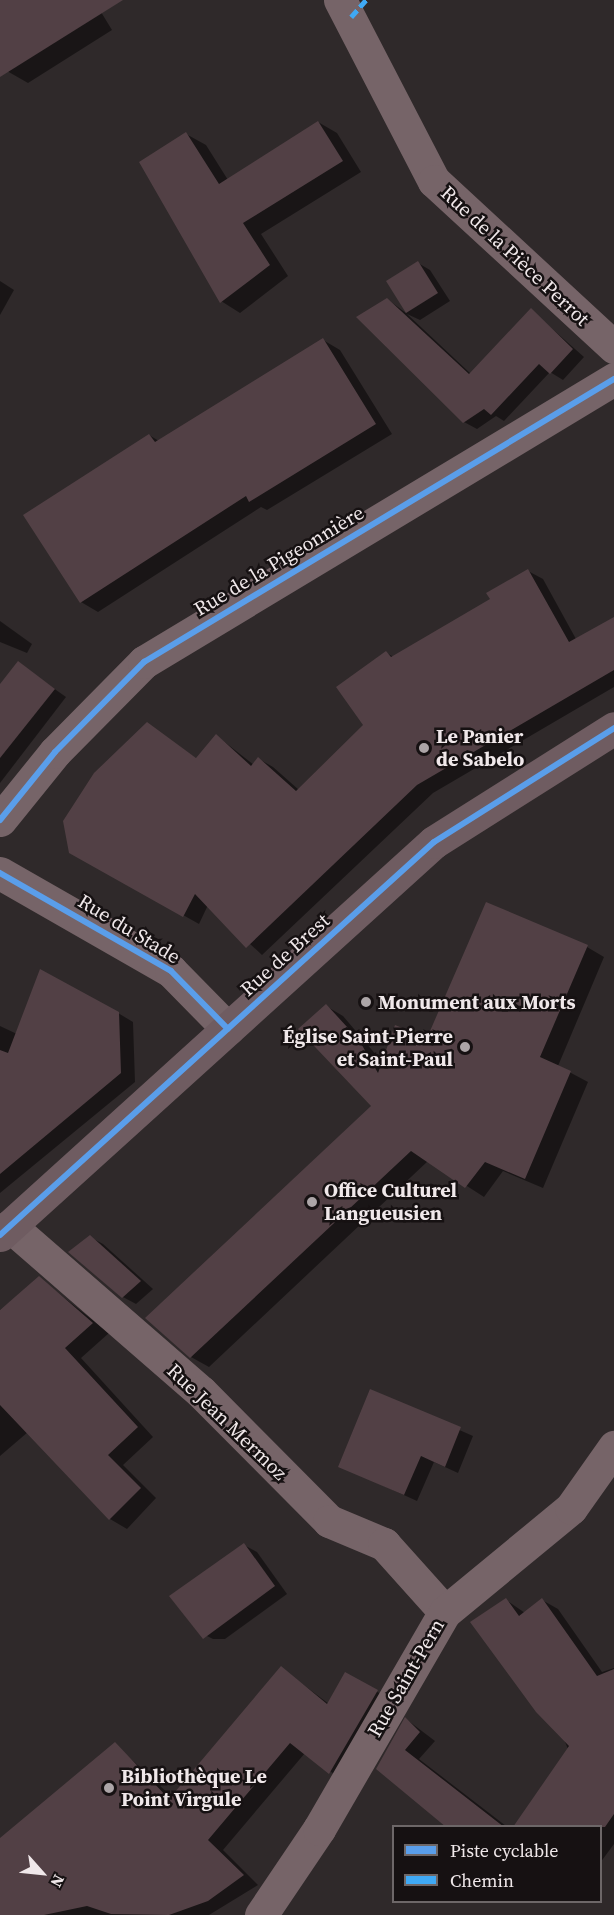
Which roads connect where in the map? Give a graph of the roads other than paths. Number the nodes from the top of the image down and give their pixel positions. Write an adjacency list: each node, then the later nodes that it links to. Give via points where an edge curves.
1 (340, 0): 2 (street, Rue de la Pièce Perrot, via 434,181)
2 (614, 347)
3 (614, 379): 5 (street, Rue de la Pigeonnière, via 144,662 55,752)
4 (614, 728): 7 (main road, Rue de Brest, via 434,842)
5 (0, 820)
6 (0, 873): 7 (street, Rue du Stade, via 171,971)
7 (228, 1029): 8 (main road, Rue de Brest)
8 (5, 1231): 10 (street, Rue Jean Mermoz, via 201,1392 329,1521 384,1544)
9 (614, 1446): 10 (street, Rue Saint-Pern, via 571,1508)
10 (445, 1612): 11 (street, Rue Saint-Pern, via 318,1829)
11 (261, 1915)

